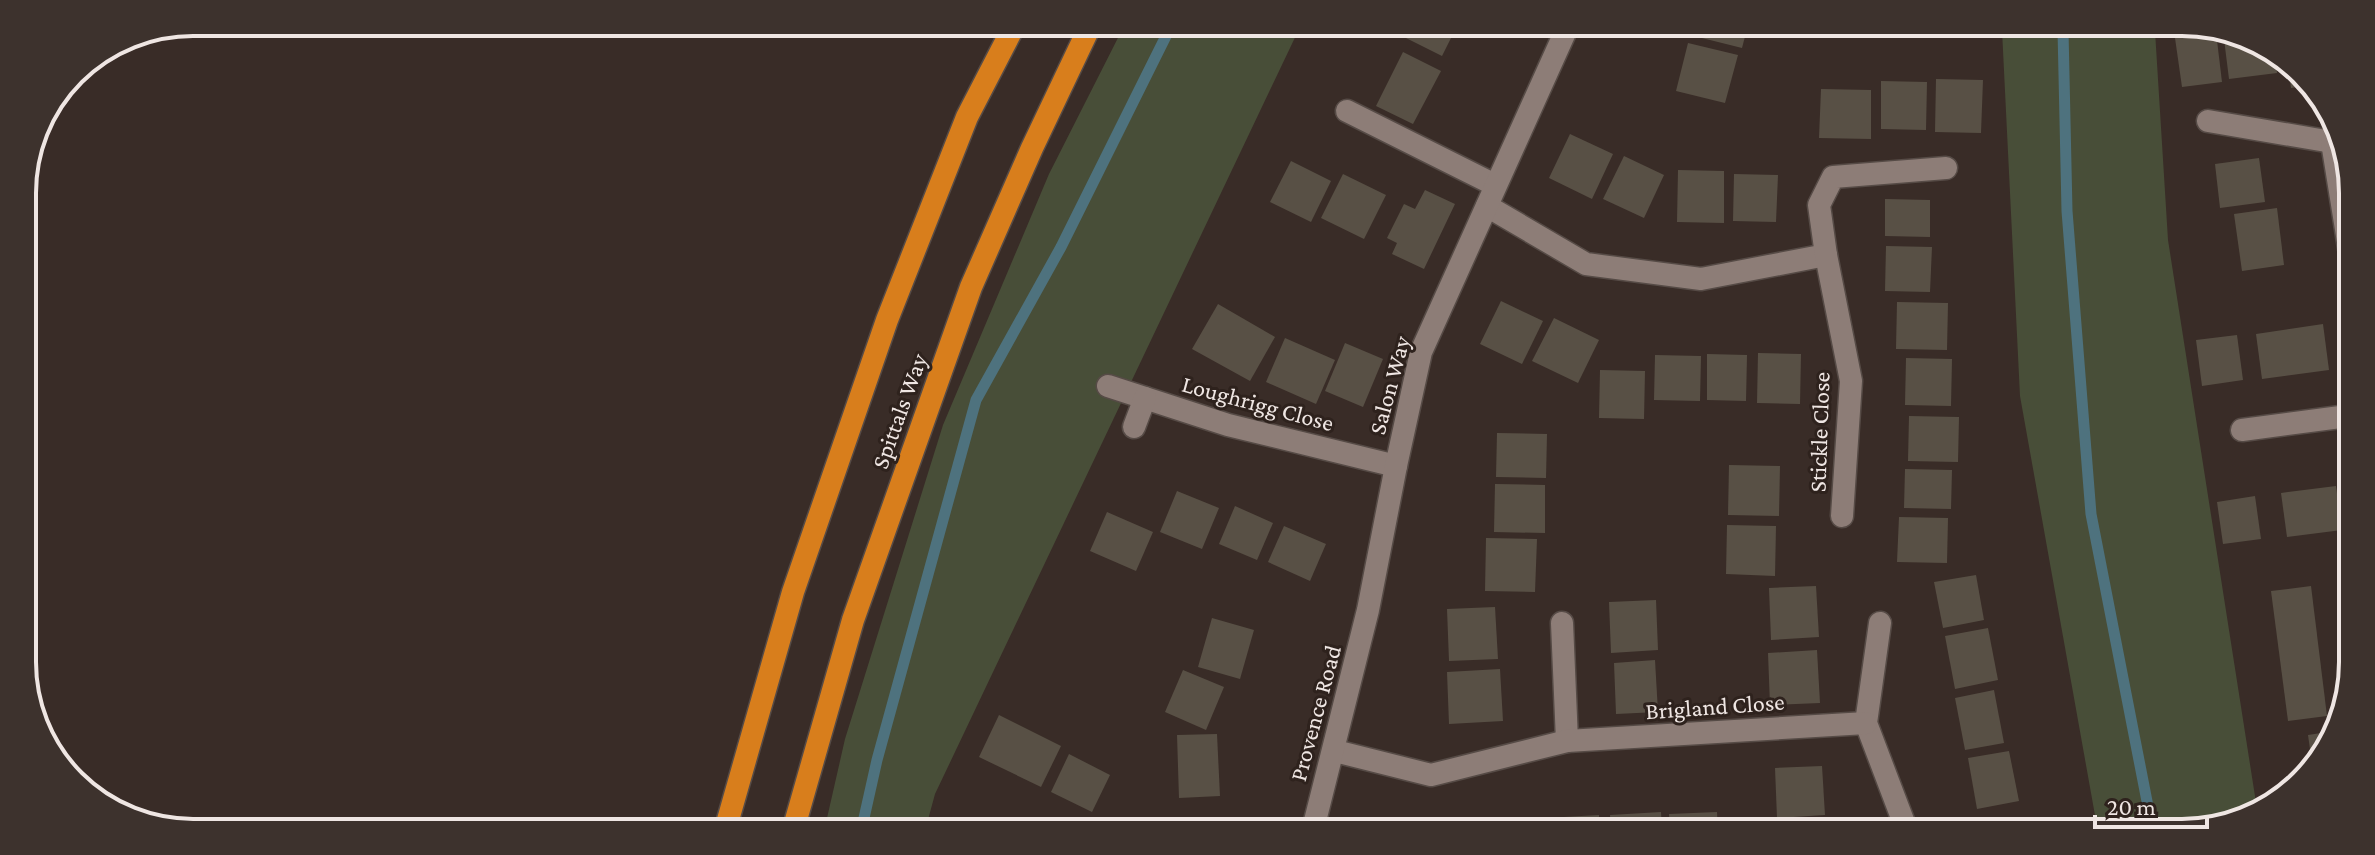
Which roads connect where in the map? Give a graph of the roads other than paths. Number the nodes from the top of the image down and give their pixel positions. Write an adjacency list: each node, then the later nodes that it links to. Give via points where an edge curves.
1 (1009, 36): 24 (highway, Spittals Way, via 967,117 887,320 793,592)
2 (1085, 36): 25 (highway, Spittals Way, via 971,287 853,620)
3 (1563, 36): 8 (street, Salon Way)
4 (1347, 111): 8 (street)
5 (2208, 121): 6 (street)
6 (2330, 140)
7 (1946, 168): 10 (street, Stickle Close, via 1833,177 1819,205)
8 (1495, 185): 9 (street, Salon Way)
9 (1487, 206): 10 (street, via 1586,264 1701,279); 16 (street, Salon Way, via 1421,352)
10 (1826, 255): 17 (street, Stickle Close, via 1851,381)
11 (1108, 386): 12 (street, Loughrigg Close)
12 (1145, 398): 14 (street); 16 (street, Loughrigg Close, via 1228,425)
13 (2339, 417): 15 (street)
14 (1134, 427)
15 (2242, 430)
16 (1396, 466): 18 (street, Salon Way)
17 (1842, 516)
18 (1368, 610): 23 (street, Provence Road)
19 (1562, 623): 22 (street)
20 (1880, 623): 21 (street)
21 (1866, 723): 22 (street, Brigland Close); 27 (street)
22 (1567, 741): 23 (street, Brigland Close, via 1431,775)
23 (1335, 751): 26 (street, Provence Road)
24 (728, 819)
25 (796, 819)
26 (1314, 819)
27 (1902, 819)

